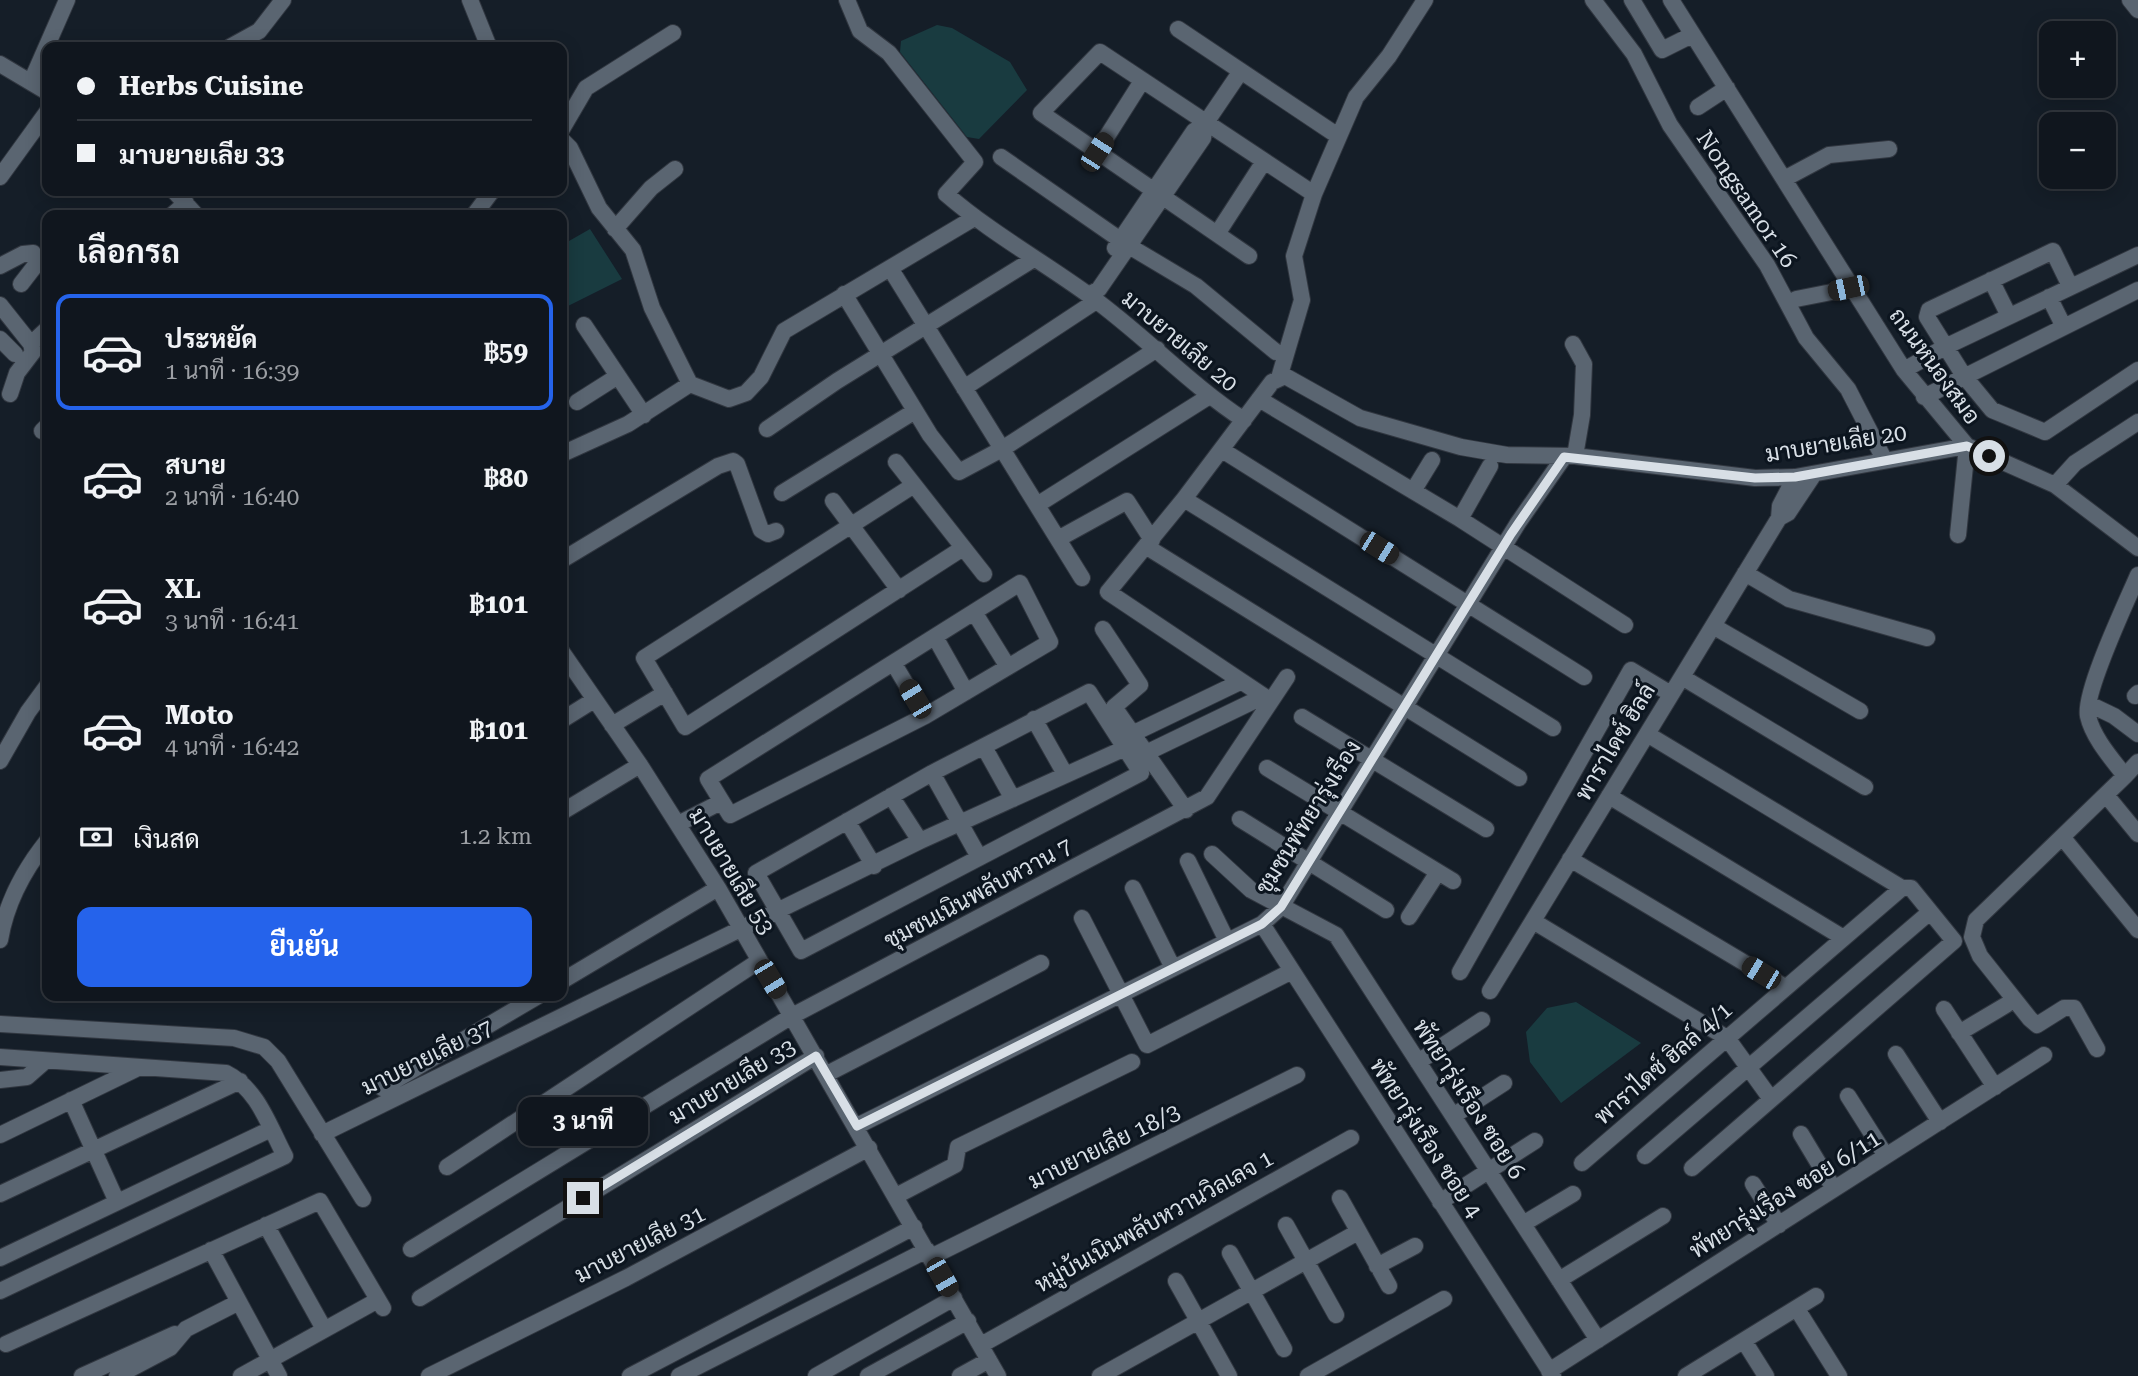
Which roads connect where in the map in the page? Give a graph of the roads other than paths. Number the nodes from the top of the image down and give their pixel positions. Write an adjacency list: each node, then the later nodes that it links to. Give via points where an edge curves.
1 (67, 0): 14 (street)
2 (283, 0): 15 (street, via 258,31)
3 (470, 0): 16 (street)
4 (846, 0): 41 (street, มาบยายเลีย 20, via 860,31 889,53 975,162 946,194)
5 (1425, 0): 37 (street, via 1356,97)
6 (1593, 0): 95 (street, Nongsamor 16, via 1634,54 1670,125 1767,265 1807,338 1848,389)
7 (1632, 0): 13 (street, via 1662,50)
8 (1671, 0): 13 (street, ถนนหนองสมอ)
9 (2130, 0): 10 (street)
10 (2138, 10)
11 (1178, 29): 19 (street)
12 (673, 33): 26 (street, via 586,88)
13 (1692, 35): 22 (street, ถนนหนองสมอ)
14 (49, 42)
15 (239, 42)
16 (487, 42)
17 (42, 57): 21 (street)
18 (0, 64): 21 (street)
19 (1241, 71): 27 (street); 28 (street)
20 (1142, 81): 27 (street); 31 (street); 31 (street, via 1100,52 1041,113)
21 (31, 82): 23 (street)
22 (1727, 88): 24 (street); 36 (street, ถนนหนองสมอ)
23 (42, 89)
24 (1698, 107)
25 (42, 119): 35 (street)
26 (567, 121)
27 (1205, 124): 33 (street); 38 (street, via 1194,131)
28 (1332, 132)
29 (567, 145): 42 (street)
30 (1888, 149): 36 (street, via 1829,155)
31 (1097, 152): 38 (street)
32 (1001, 157): 44 (street)
33 (1263, 163): 37 (street); 43 (street)
34 (675, 169): 42 (street, via 651,188)
35 (0, 177)
36 (1786, 178): 53 (street, ถนนหนองสมอ)
37 (1314, 194): 77 (street, via 1294,256 1302,300)
38 (1158, 195): 43 (street); 44 (street)
39 (179, 196): 40 (street)
40 (191, 209)
41 (974, 218): 47 (street, มาบยายเลีย 20); 49 (street)
42 (615, 229): 78 (street, via 633,250 652,308)
43 (1217, 234): 46 (street)
44 (1125, 242): 57 (street, via 1090,286); 70 (street, via 1196,286)
45 (2138, 255): 52 (street)
46 (1249, 256)
47 (1032, 260): 57 (street, มาบยายเลีย 20); 63 (street)
48 (0, 265): 51 (street, via 33,253 38,262)
49 (890, 268): 55 (street); 63 (street)
50 (1991, 280): 52 (street, via 2053,251); 60 (street); 68 (street, via 1929,310 1927,317)
51 (21, 284)
52 (2070, 286): 56 (street)
53 (1852, 288): 58 (street); 73 (street, ถนนหนองสมอ)
54 (2138, 290): 62 (street)
55 (844, 295): 72 (street); 78 (street, via 784,331 761,377 746,393 729,399)
56 (2049, 297): 60 (street); 62 (street)
57 (1092, 298): 69 (street, มาบยายเลีย 20); 79 (street)
58 (1796, 299)
59 (0, 305): 66 (street)
60 (2008, 316): 68 (street)
61 (584, 325): 75 (street)
62 (2063, 325): 76 (street)
63 (927, 326): 72 (street); 79 (street)
64 (42, 334): 66 (street)
65 (0, 339): 71 (street)
66 (32, 344): 80 (street, via 31,357)
67 (1573, 344): 94 (street, via 1584,364 1582,415)
68 (1945, 347): 73 (street); 76 (street)
69 (1157, 349): 81 (street, มาบยายเลีย 20); 91 (street)
70 (1276, 352)
71 (15, 354)
72 (880, 355): 85 (street); 89 (street)
73 (1904, 370): 82 (street, ถนนหนองสมอ)
74 (2138, 370): 76 (street, via 2045,432 1992,410)
75 (618, 376): 84 (street); 86 (street)
76 (1964, 376): 82 (street)
77 (1279, 378): 83 (street, มาบยายเลีย 20); 94 (street, มาบยายเลีย 20, via 1285,376 1360,418 1411,434 1507,455)
78 (690, 384): 86 (street)
79 (964, 388): 91 (street)
80 (10, 394)
81 (1208, 397): 87 (street, มาบยายเลีย 20); 107 (street)
82 (1924, 397): 90 (street, ถนนหนองสมอ)
83 (1259, 399): 87 (street, มาบยายเลีย 20); 103 (street)
84 (577, 402)
85 (915, 411): 91 (street, via 959,472); 104 (street)
86 (644, 415): 93 (street)
87 (1244, 421): 92 (street)
88 (2138, 422): 102 (street, via 2075,463)
89 (767, 429)
90 (1967, 446): 95 (street, มาบยายเลีย 20); 102 (street, ถนนหนองสมอ); 112 (street)
91 (1002, 449): 107 (street)
92 (1222, 450): 105 (street); 124 (street)
93 (567, 452)
94 (1570, 456): 100 (street, มาบยายเลีย 20, via 1752,478); 115 (street, ชุมชนพัทยารุ่งเรือง)
95 (1884, 459): 99 (street, มาบยายเลีย 20)
96 (1432, 460): 103 (street)
97 (895, 462): 101 (street)
98 (1490, 466): 109 (street)
99 (1814, 474): 100 (street, มาบยายเลีย 20); 108 (street, พาราไดซ์ ฮิลล์, via 1788,513)
100 (1795, 477): 108 (street, พาราไดซ์ ฮิลล์)
101 (914, 485): 110 (street); 116 (street)
102 (2055, 485): 117 (street, ถนนหนองสมอ)
103 (1413, 491): 109 (street)
104 (782, 493)
105 (1184, 499): 114 (street); 131 (street)
106 (833, 501): 110 (street)
107 (1037, 505): 113 (street)
108 (1779, 518): 119 (street, พาราไดซ์ ฮิลล์)
109 (1460, 519): 115 (street)
110 (851, 527): 123 (street); 140 (street, via 645,658)
111 (776, 531): 118 (street, via 768,534 761,530 733,461)
112 (1958, 535)
113 (1058, 539): 114 (street, via 1127,501); 122 (street)
114 (1149, 543): 138 (street, via 1108,592); 146 (street)
115 (1504, 547): 124 (street, ชุมชนพัทยารุ่งเรือง); 126 (street)
116 (962, 548): 120 (street); 123 (street)
117 (2138, 548)
118 (567, 557)
119 (1745, 573): 127 (street, พาราไดซ์ ฮิลล์); 130 (street, via 1789,599)
120 (984, 574)
121 (2138, 575): 145 (street, via 2093,685)
122 (1082, 578)
123 (899, 590): 140 (street, via 685,727)
124 (1469, 603): 131 (street, ชุมชนพัทยารุ่งเรือง); 136 (street)
125 (974, 612): 129 (street); 134 (street); 134 (street, via 1020,583 1050,642)
126 (1625, 625)
127 (1713, 626): 137 (street, พาราไดซ์ ฮิลล์); 147 (street)
128 (1104, 629): 154 (street, via 1140,685 1114,706)
129 (935, 637): 133 (street); 139 (street)
130 (1927, 638)
131 (1436, 657): 146 (street, ชุมชนพัทยารุ่งเรือง); 153 (street)
132 (567, 660): 144 (street, มาบยายเลีย 53)
133 (894, 664): 148 (street); 174 (street, via 708,779)
134 (1007, 667): 139 (street)
135 (1287, 677): 143 (street, ชุมชนเนินพลับหวาน 7)
136 (1584, 677)
137 (1682, 677): 142 (street, พาราไดซ์ ฮิลล์); 169 (street)
138 (1240, 682): 143 (street); 154 (street)
139 (966, 692): 148 (street)
140 (665, 693): 152 (street)
141 (42, 694): 161 (street)
142 (1671, 694): 155 (street, พาราไดซ์ ฮิลล์); 215 (street, via 1631,670)
143 (1267, 699): 159 (street); 176 (street, ชุมชนเนินพลับหวาน 7, via 1208,797)
144 (594, 700): 149 (street); 152 (street, มาบยายเลีย 53)
145 (2090, 704): 156 (street); 167 (street, via 2088,715)
146 (1404, 708): 160 (street, ชุมชนพัทยารุ่งเรือง); 168 (street)
147 (1860, 711)
148 (925, 716): 174 (street, via 730,814)
149 (567, 717)
150 (1302, 717): 160 (street)
151 (1034, 719): 157 (street); 158 (street, via 1089,692); 166 (street)
152 (612, 725): 163 (street, มาบยายเลีย 53)
153 (1553, 728)
154 (1132, 734): 159 (street)
155 (1647, 734): 172 (street, พาราไดซ์ ฮิลล์); 197 (street)
156 (2138, 734)
157 (984, 747): 165 (street); 173 (street)
158 (1124, 749): 166 (street, มาบยายเลีย 37); 188 (street, via 1141,773)
159 (1146, 753): 176 (street)
160 (1372, 760): 177 (street, ชุมชนพัทยารุ่งเรือง); 182 (street)
161 (0, 761)
162 (2138, 762): 167 (street)
163 (640, 765): 175 (street); 181 (street, มาบยายเลีย 53)
164 (1267, 768): 177 (street)
165 (932, 773): 171 (street); 180 (street)
166 (1065, 774): 173 (street, มาบยายเลีย 37)
167 (2125, 776): 170 (street)
168 (1519, 778)
169 (1865, 787)
170 (2106, 794): 183 (street); 184 (street)
171 (891, 796): 179 (street); 185 (street)
172 (1609, 796): 189 (street, พาราไดซ์ ฮิลล์); 208 (street)
173 (1013, 799): 180 (street, มาบยายเลีย 37)
174 (721, 802): 181 (street)
175 (567, 809)
176 (1186, 810): 223 (street, ชุมชนเนินพลับหวาน 7)
177 (1340, 812): 191 (street, ชุมชนพัทยารุ่งเรือง); 193 (street)
178 (1240, 819): 191 (street)
179 (847, 821): 192 (street); 200 (street, via 756,873)
180 (960, 823): 185 (street, มาบยายเลีย 37); 188 (street)
181 (678, 824): 195 (street, มาบยายเลีย 53)
182 (1486, 829)
183 (2138, 834)
184 (2063, 838): 207 (street); 228 (street, via 1976,920 1972,937 1980,956 2030,1019 2037,1025 2064,1008 2074,1008)
185 (920, 841): 192 (street, มาบยายเลีย 37)
186 (42, 848): 209 (street, via 18,883)
187 (1212, 853): 198 (street, พัทยารุ่งเรือง ซอย 6, via 1251,890)
188 (979, 857): 200 (street, via 801,951)
189 (1570, 859): 204 (street, พาราไดซ์ ฮิลล์); 217 (street)
190 (1188, 861): 210 (street)
191 (1308, 863): 198 (street, ชุมชนพัทยารุ่งเรือง); 199 (street)
192 (874, 866): 200 (street, มาบยายเลีย 37)
193 (1438, 872): 194 (street); 202 (street)
194 (1453, 881)
195 (718, 888): 206 (street, มาบยายเลีย 53); 216 (street)
196 (1133, 888): 213 (street)
197 (1902, 888): 201 (street, via 1911,888); 208 (street, พาราไดซ์ ฮิลล์ 4/1)
198 (1281, 907): 205 (street, ชุมชนพัทยารุ่งเรือง); 234 (street, พัทยารุ่งเรือง ซอย 6, via 1336,934)
199 (1386, 910)
200 (779, 911): 206 (street, มาบยายเลีย 37)
201 (1930, 912): 237 (street); 246 (street, via 1954,942)
202 (1409, 917)
203 (1082, 918): 219 (street)
204 (1533, 921): 218 (street, พาราไดซ์ ฮิลล์); 227 (street)
205 (1262, 924): 210 (street, ชุมชนพัทยารุ่งเรือง); 214 (street, พัทยารุ่งเรือง ซอย 4)
206 (741, 929): 211 (street, มาบยายเลีย 53); 252 (street, มาบยายเลีย 37)
207 (2138, 930)
208 (1842, 937): 217 (street, พาราไดซ์ ฮิลล์ 4/1)
209 (0, 940)
210 (1227, 942): 213 (street, ชุมชนพัทยารุ่งเรือง)
211 (759, 961): 223 (street, มาบยายเลีย 53); 262 (street)
212 (1041, 963): 238 (street)
213 (1173, 968): 219 (street, ชุมชนพัทยารุ่งเรือง)
214 (1292, 971): 219 (street, via 1147,1045); 273 (street, พัทยารุ่งเรือง ซอย 4)
215 (1460, 972)
216 (567, 978)
217 (1785, 987): 227 (street, พาราไดซ์ ฮิลล์ 4/1)
218 (1490, 991)
219 (1121, 995): 250 (street, ชุมชนพัทยารุ่งเรือง)
220 (530, 1001): 244 (street)
221 (2006, 1005): 226 (street)
222 (1944, 1009): 226 (street)
223 (792, 1016): 231 (street, มาบยายเลีย 53); 282 (street, ชุมชนเนินพลับหวาน 7)
224 (1482, 1020): 234 (street)
225 (0, 1024): 252 (street, via 222,1037 264,1047 278,1061)
226 (1959, 1033): 243 (street)
227 (1727, 1038): 237 (street); 261 (street, พาราไดซ์ ฮิลล์ 4/1)
228 (2097, 1049)
229 (1896, 1054): 249 (street)
230 (2044, 1055): 243 (street, พัทยารุ่งเรือง ซอย 6/11)
231 (816, 1056): 238 (street, มาบยายเลีย 53); 295 (street, มาบยายเลีย 33)
232 (0, 1058): 235 (street)
233 (1132, 1062): 269 (street, via 958,1147 955,1165)
234 (1418, 1062): 248 (street, พัทยารุ่งเรือง ซอย 6)
235 (43, 1063): 236 (street); 240 (street, via 27,1077)
236 (140, 1067): 241 (street, via 226,1073); 247 (street)
237 (1747, 1069): 246 (street); 259 (street)
238 (827, 1074): 250 (street, มาบยายเลีย 53)
239 (1297, 1075): 284 (street, มาบยายเลีย 18/3)
240 (0, 1080)
241 (240, 1081): 251 (street); 258 (street)
242 (1504, 1083): 248 (street)
243 (1995, 1087): 249 (street, พัทยารุ่งเรือง ซอย 6/11)
244 (382, 1088)
245 (1849, 1096): 260 (street)
246 (1771, 1099): 263 (street)
247 (71, 1100): 254 (street); 258 (street)
248 (1453, 1116): 264 (street, พัทยารุ่งเรือง ซอย 6)
249 (1940, 1122): 260 (street, พัทยารุ่งเรือง ซอย 6/11)
250 (857, 1126): 257 (street, มาบยายเลีย 53)
251 (271, 1129): 272 (street); 292 (street, via 285,1156)
252 (322, 1134): 271 (street)
253 (1801, 1134): 266 (street)
254 (0, 1135)
255 (1350, 1138): 308 (street, หมู่บ้นเนินพลับหวานวิลเลจ 1)
256 (1535, 1141): 264 (street)
257 (869, 1148): 269 (street, มาบยายเลีย 53); 318 (street, มาบยายเลีย 31, via 626,1278)
258 (93, 1150): 267 (street); 272 (street)
259 (1645, 1156)
260 (1886, 1156): 266 (street, พัทยารุ่งเรือง ซอย 6/11)
261 (1582, 1163)
262 (447, 1167)
263 (1692, 1168)
264 (1489, 1172): 273 (street); 276 (street, พัทยารุ่งเรือง ซอย 6)
265 (1753, 1184): 278 (street)
266 (1834, 1189): 278 (street, พัทยารุ่งเรือง ซอย 6/11)
267 (0, 1194)
268 (1573, 1194): 276 (street)
269 (897, 1196): 279 (street, มาบยายเลีย 53)
270 (1339, 1198): 280 (street)
271 (363, 1199)
272 (117, 1202): 286 (street)
273 (1440, 1202): 312 (street, พัทยารุ่งเรือง ซอย 4)
274 (1663, 1216): 289 (street)
275 (1286, 1224): 287 (street)
276 (1524, 1224): 289 (street, พัทยารุ่งเรือง ซอย 6)
277 (266, 1225): 283 (street); 304 (street); 304 (street, via 320,1201 380,1304)
278 (1779, 1225): 305 (street, พัทยารุ่งเรือง ซอย 6/11)
279 (914, 1227): 284 (street, มาบยายเลีย 53); 319 (street)
280 (1358, 1232): 287 (street); 288 (street)
281 (1415, 1246): 288 (street)
282 (411, 1249)
283 (211, 1250): 298 (street); 307 (street)
284 (929, 1253): 296 (street, มาบยายเลีย 53); 320 (street, มาบยายเลีย 18/3)
285 (1230, 1253): 293 (street)
286 (0, 1258)
287 (1306, 1261): 293 (street); 300 (street)
288 (1377, 1266): 291 (street)
289 (1559, 1280): 305 (street, พัทยารุ่งเรือง ซอย 6)
290 (1176, 1281): 302 (street)
291 (1389, 1286)
292 (0, 1291)
293 (1252, 1292): 302 (street); 309 (street)
294 (1816, 1296): 299 (street)
295 (420, 1298)
296 (954, 1298): 301 (street, มาบยายเลีย 53); 321 (street)
297 (1444, 1299): 327 (street)
298 (239, 1302): 303 (street); 310 (street)
299 (1797, 1309): 306 (street); 329 (street)
300 (1336, 1315)
301 (968, 1321): 308 (street, มาบยายเลีย 53); 322 (street)
302 (1199, 1321): 325 (street); 326 (street)
303 (186, 1329): 314 (street); 315 (street, via 170,1348)
304 (324, 1329): 310 (street)
305 (1598, 1340): 312 (street, พัทยารุ่งเรือง ซอย 6/11)
306 (1744, 1341): 313 (street); 328 (street)
307 (6, 1344)
308 (981, 1345): 311 (street, มาบยายเลีย 53)
309 (1284, 1349)
310 (270, 1359): 316 (street); 317 (street)
311 (989, 1360): 323 (street); 324 (street, มาบยายเลีย 53)
312 (1551, 1373)
313 (1695, 1374)
314 (82, 1376)
315 (117, 1376)
316 (241, 1376)
317 (279, 1376)
318 (429, 1376)
319 (630, 1376)
320 (679, 1376)
321 (816, 1376)
322 (869, 1376)
323 (960, 1376)
324 (999, 1376)
325 (1100, 1376)
326 (1229, 1376)
327 (1308, 1376)
328 (1766, 1376)
329 (1839, 1376)

